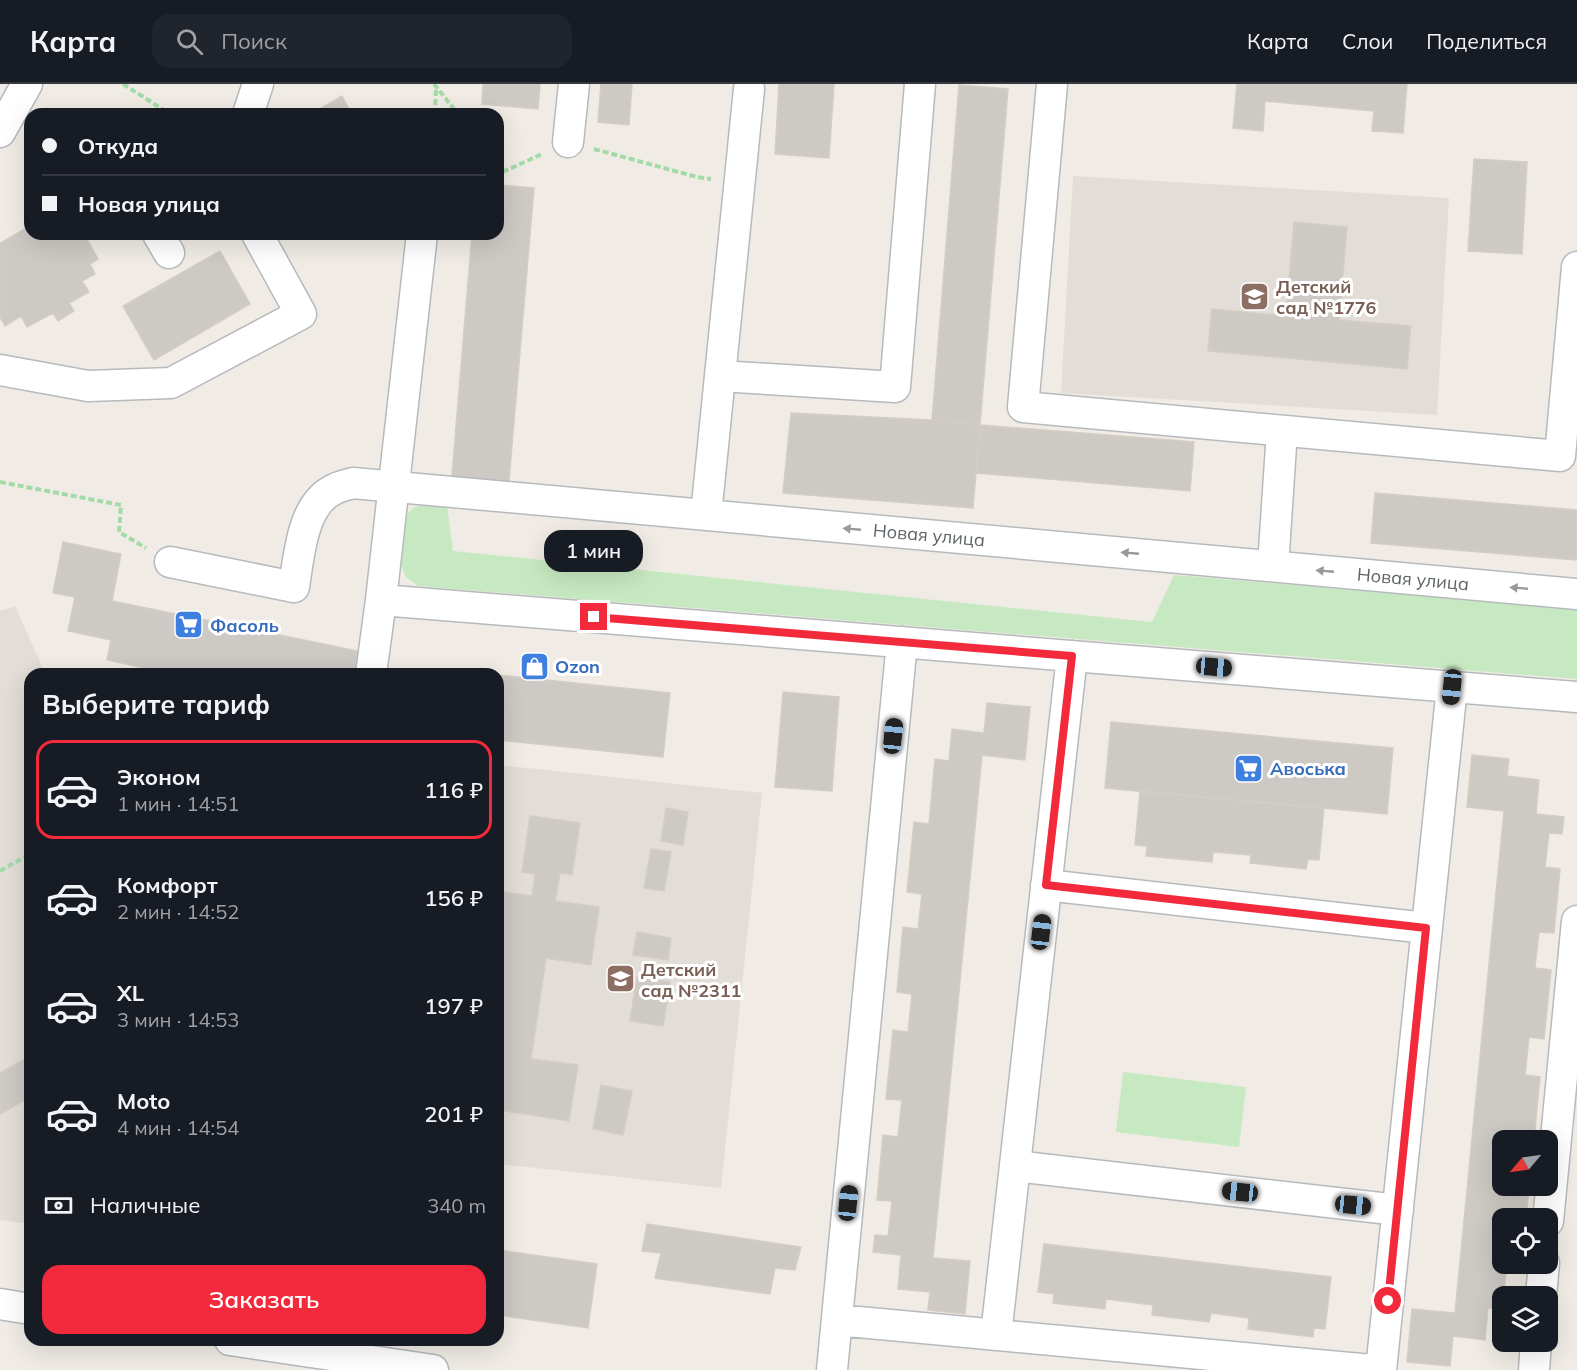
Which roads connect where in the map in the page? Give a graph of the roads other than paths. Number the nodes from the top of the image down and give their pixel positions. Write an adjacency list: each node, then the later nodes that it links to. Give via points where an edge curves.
1 (27, 84): 8 (street)
2 (258, 84): 7 (street)
3 (574, 84): 9 (street)
4 (920, 84): 14 (street, via 896,387)
5 (1052, 84): 15 (street, via 1023,407)
6 (749, 89): 14 (street)
7 (250, 108)
8 (0, 132)
9 (568, 142)
10 (268, 240): 13 (street, via 301,314 171,383 88,386)
11 (421, 240): 16 (street)
12 (1577, 267): 15 (street, via 1560,456)
13 (0, 370)
14 (720, 376): 17 (street)
15 (1282, 431): 19 (street)
16 (393, 487): 17 (street, Новая улица); 18 (street, Новая улица, via 353,483 332,490 314,506 304,529 294,587); 21 (street)
17 (706, 515): 19 (street, Новая улица, one-way to 17)
18 (170, 562)
19 (1273, 566): 20 (street, Новая улица, one-way to 19)
20 (1577, 594)
21 (381, 600): 22 (street); 24 (street)
22 (902, 642): 23 (street); 36 (street)
23 (1072, 656): 25 (street); 27 (street)
24 (372, 668)
25 (1452, 687): 26 (street); 29 (street)
26 (1577, 697)
27 (1046, 885): 29 (street); 31 (street)
28 (1577, 921): 30 (street)
29 (1426, 928): 33 (street)
30 (1567, 1131): 32 (street)
31 (1015, 1166): 33 (street); 37 (street)
32 (1551, 1208)
33 (1398, 1210): 43 (street)
34 (0, 1304): 35 (street)
35 (24, 1308)
36 (837, 1320): 37 (street); 41 (street)
37 (996, 1335): 42 (street)
38 (299, 1346): 40 (street)
39 (1535, 1352): 44 (street)
40 (433, 1370)
41 (832, 1370)
42 (1372, 1370)
43 (1381, 1370)
44 (1534, 1370)

